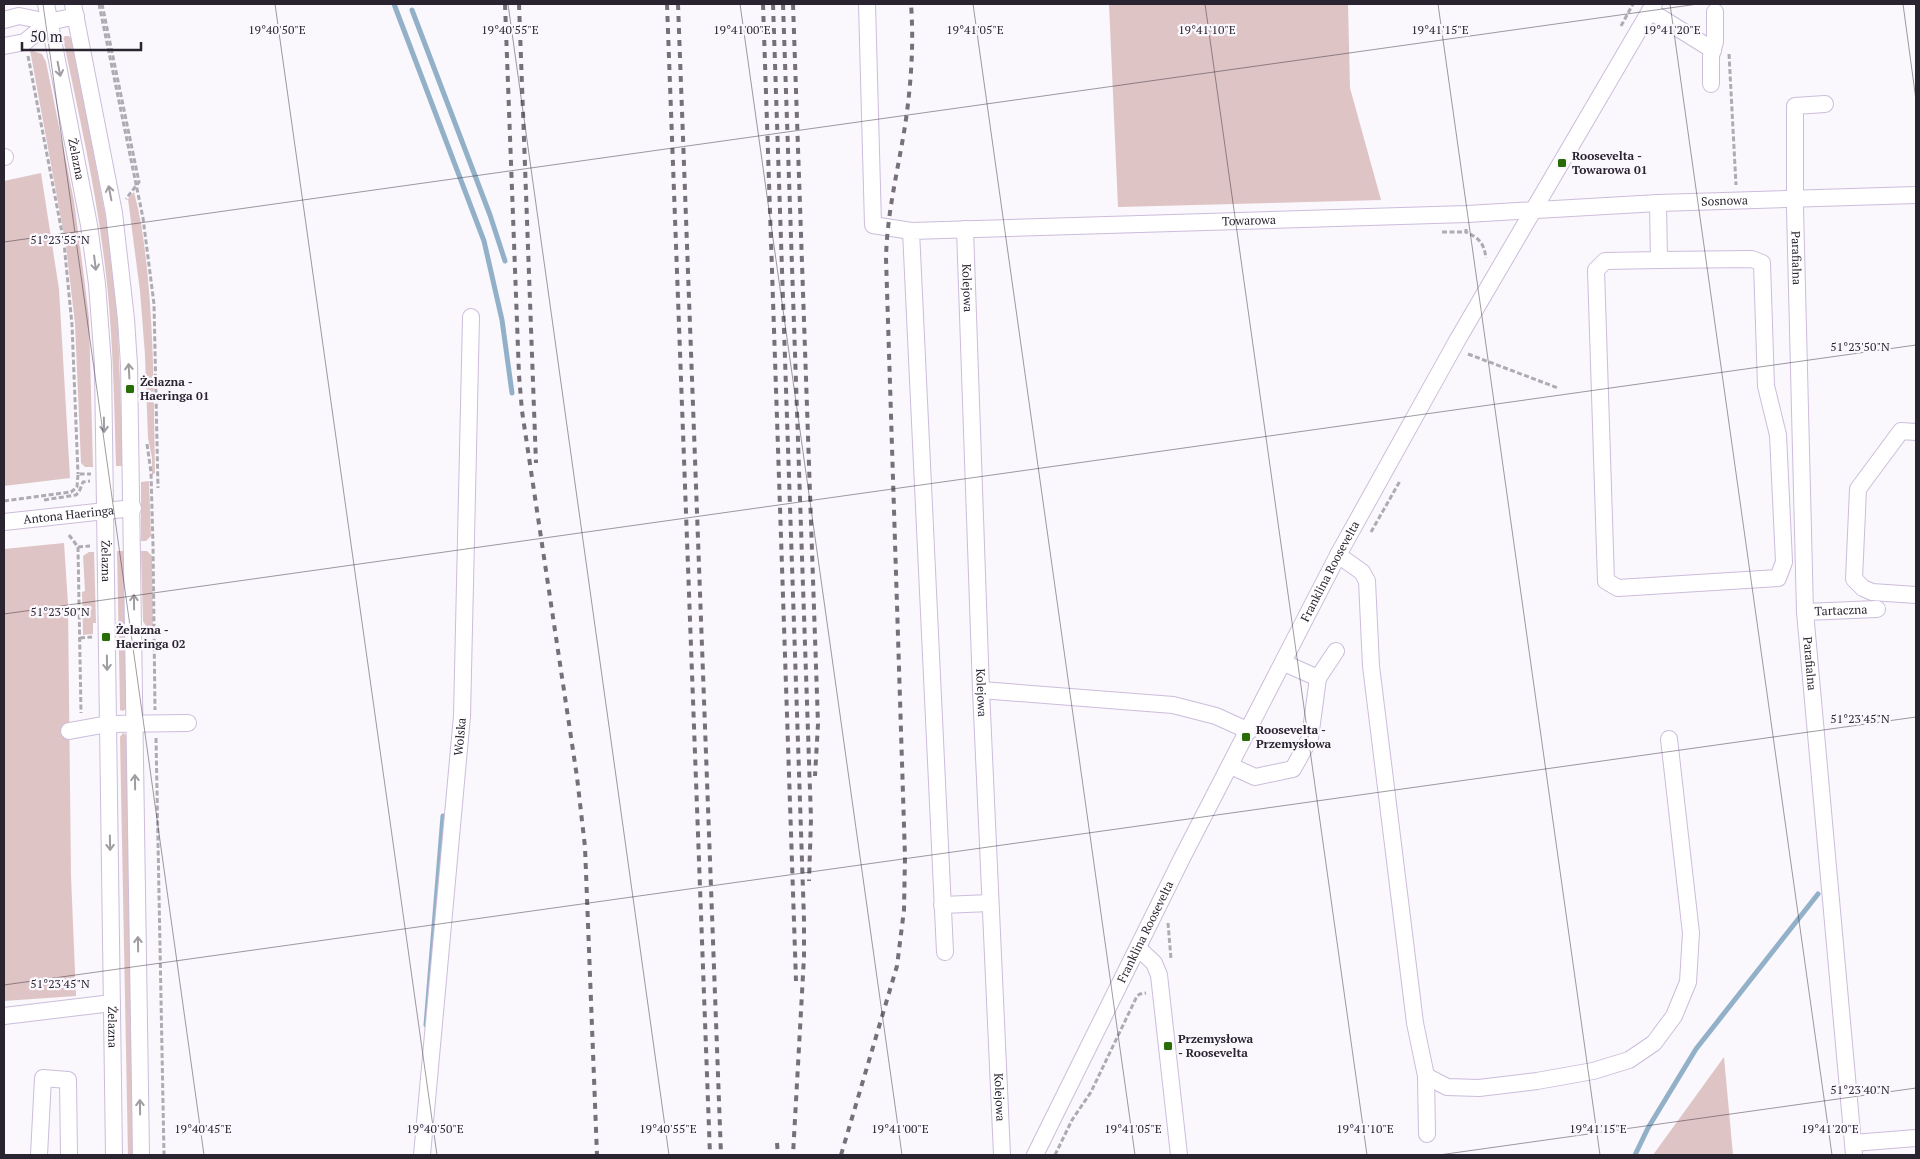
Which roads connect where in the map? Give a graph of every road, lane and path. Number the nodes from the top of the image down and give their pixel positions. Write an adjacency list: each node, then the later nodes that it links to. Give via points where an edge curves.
1 (46, 4): 8 (street, Żelazna)
2 (100, 4): 34 (path, via 143,218 154,304)
3 (867, 4): 20 (street, Towarowa, via 873,225)
4 (1652, 7): 11 (street); 18 (street, Franklina Roosevelta)
5 (74, 10): 8 (street); 31 (street, Żelazna, one-way to 5, via 129,365 120,259)
6 (1715, 12): 11 (street, via 1715,42)
7 (4, 20): 8 (street, via 19,16)
8 (50, 22): 9 (street); 32 (street, Żelazna, one-way to 32, via 85,200 97,284 103,364)
9 (25, 42): 10 (street); 30 (path, via 64,243 72,325)
10 (4, 46)
11 (1720, 50): 12 (street); 14 (path)
12 (1712, 84)
13 (1825, 104): 16 (street, Parafialna, via 1795,106)
14 (1736, 192)
15 (1916, 194): 16 (street, Sosnowa)
16 (1795, 199): 17 (street, Sosnowa); 44 (street, Parafialna)
17 (1658, 203): 18 (street, Sosnowa); 23 (street)
18 (1534, 211): 19 (street, Towarowa); 41 (street, Franklina Roosevelta, via 1458,339)
19 (965, 229): 20 (street, Towarowa); 50 (street, Kolejowa)
20 (911, 231): 60 (street)
21 (1436, 232): 22 (path)
22 (1466, 232)
23 (1659, 260): 23 (street, via 1605,261 1596,270 1606,581 1618,588 1778,578 1784,562 1778,435 1766,386 1762,263 1752,259)
24 (471, 317): 77 (street, Wolska, via 462,716)
25 (1467, 353): 26 (path)
26 (1558, 388)
27 (1916, 432): 42 (street, via 1901,431 1858,489 1854,579 1872,592)
28 (146, 438): 29 (path)
29 (151, 472): 31 (path); 33 (path)
30 (78, 474): 32 (path); 36 (path, via 77,487 72,492)
31 (132, 476): 33 (path); 37 (street, Żelazna)
32 (105, 477): 36 (path, via 83,482 79,492 70,496); 38 (street, Żelazna)
33 (151, 479): 34 (path); 52 (path)
34 (158, 479): 35 (path)
35 (158, 488)
36 (4, 503)
37 (133, 508): 38 (street, Antona Haeringa); 51 (street, Żelazna, one-way to 37)
38 (105, 510): 39 (street, Antona Haeringa); 54 (street, Żelazna, one-way to 54)
39 (4, 522)
40 (78, 546): 46 (path)
41 (1338, 555): 48 (street, Franklina Roosevelta); 68 (street, via 1362,572 1368,581 1372,675 1415,1023)
42 (1916, 595)
43 (1876, 609): 44 (street, Tartaczna)
44 (1805, 612): 71 (street, Parafialna)
45 (92, 637): 46 (path)
46 (80, 638): 55 (path)
47 (1336, 651): 49 (street)
48 (1284, 663): 49 (street); 56 (street, Franklina Roosevelta)
49 (1318, 678): 58 (street, via 1310,738 1293,768 1255,777)
50 (981, 690): 56 (street, via 1173,705 1216,716); 59 (street, Kolejowa)
51 (135, 723): 52 (street); 54 (street); 75 (street, Żelazna, one-way to 51)
52 (155, 723): 53 (street); 76 (path)
53 (188, 723)
54 (108, 724): 55 (street); 66 (street, Żelazna, one-way to 66)
55 (75, 730)
56 (1249, 731): 58 (street, Franklina Roosevelta)
57 (1669, 739): 68 (street, via 1690,933 1688,982 1674,1016 1654,1043 1630,1060 1592,1071 1479,1088 1447,1087)
58 (1231, 766): 61 (street, Franklina Roosevelta)
59 (990, 903): 60 (street); 78 (street, Kolejowa)
60 (942, 905): 63 (street)
61 (1158, 906): 62 (street, Franklina Roosevelta); 64 (path, via 1172,911 1168,927)
62 (1138, 948): 79 (street, Franklina Roosevelta); 81 (street, via 1154,963 1159,975)
63 (945, 952)
64 (1171, 961)
65 (1150, 996): 80 (path, via 1144,993 1137,996 1091,1092 1072,1120)
66 (112, 1003): 67 (street); 74 (street, Żelazna)
67 (4, 1016)
68 (1426, 1076): 69 (street)
69 (1427, 1134)
70 (1916, 1138): 71 (street)
71 (1853, 1149)
72 (39, 1155): 73 (street, via 42,1078 68,1080)
73 (69, 1155)
74 (114, 1155)
75 (141, 1155)
76 (164, 1155)
77 (422, 1155)
78 (1002, 1155)
79 (1035, 1155)
80 (1055, 1155)
81 (1179, 1155)

